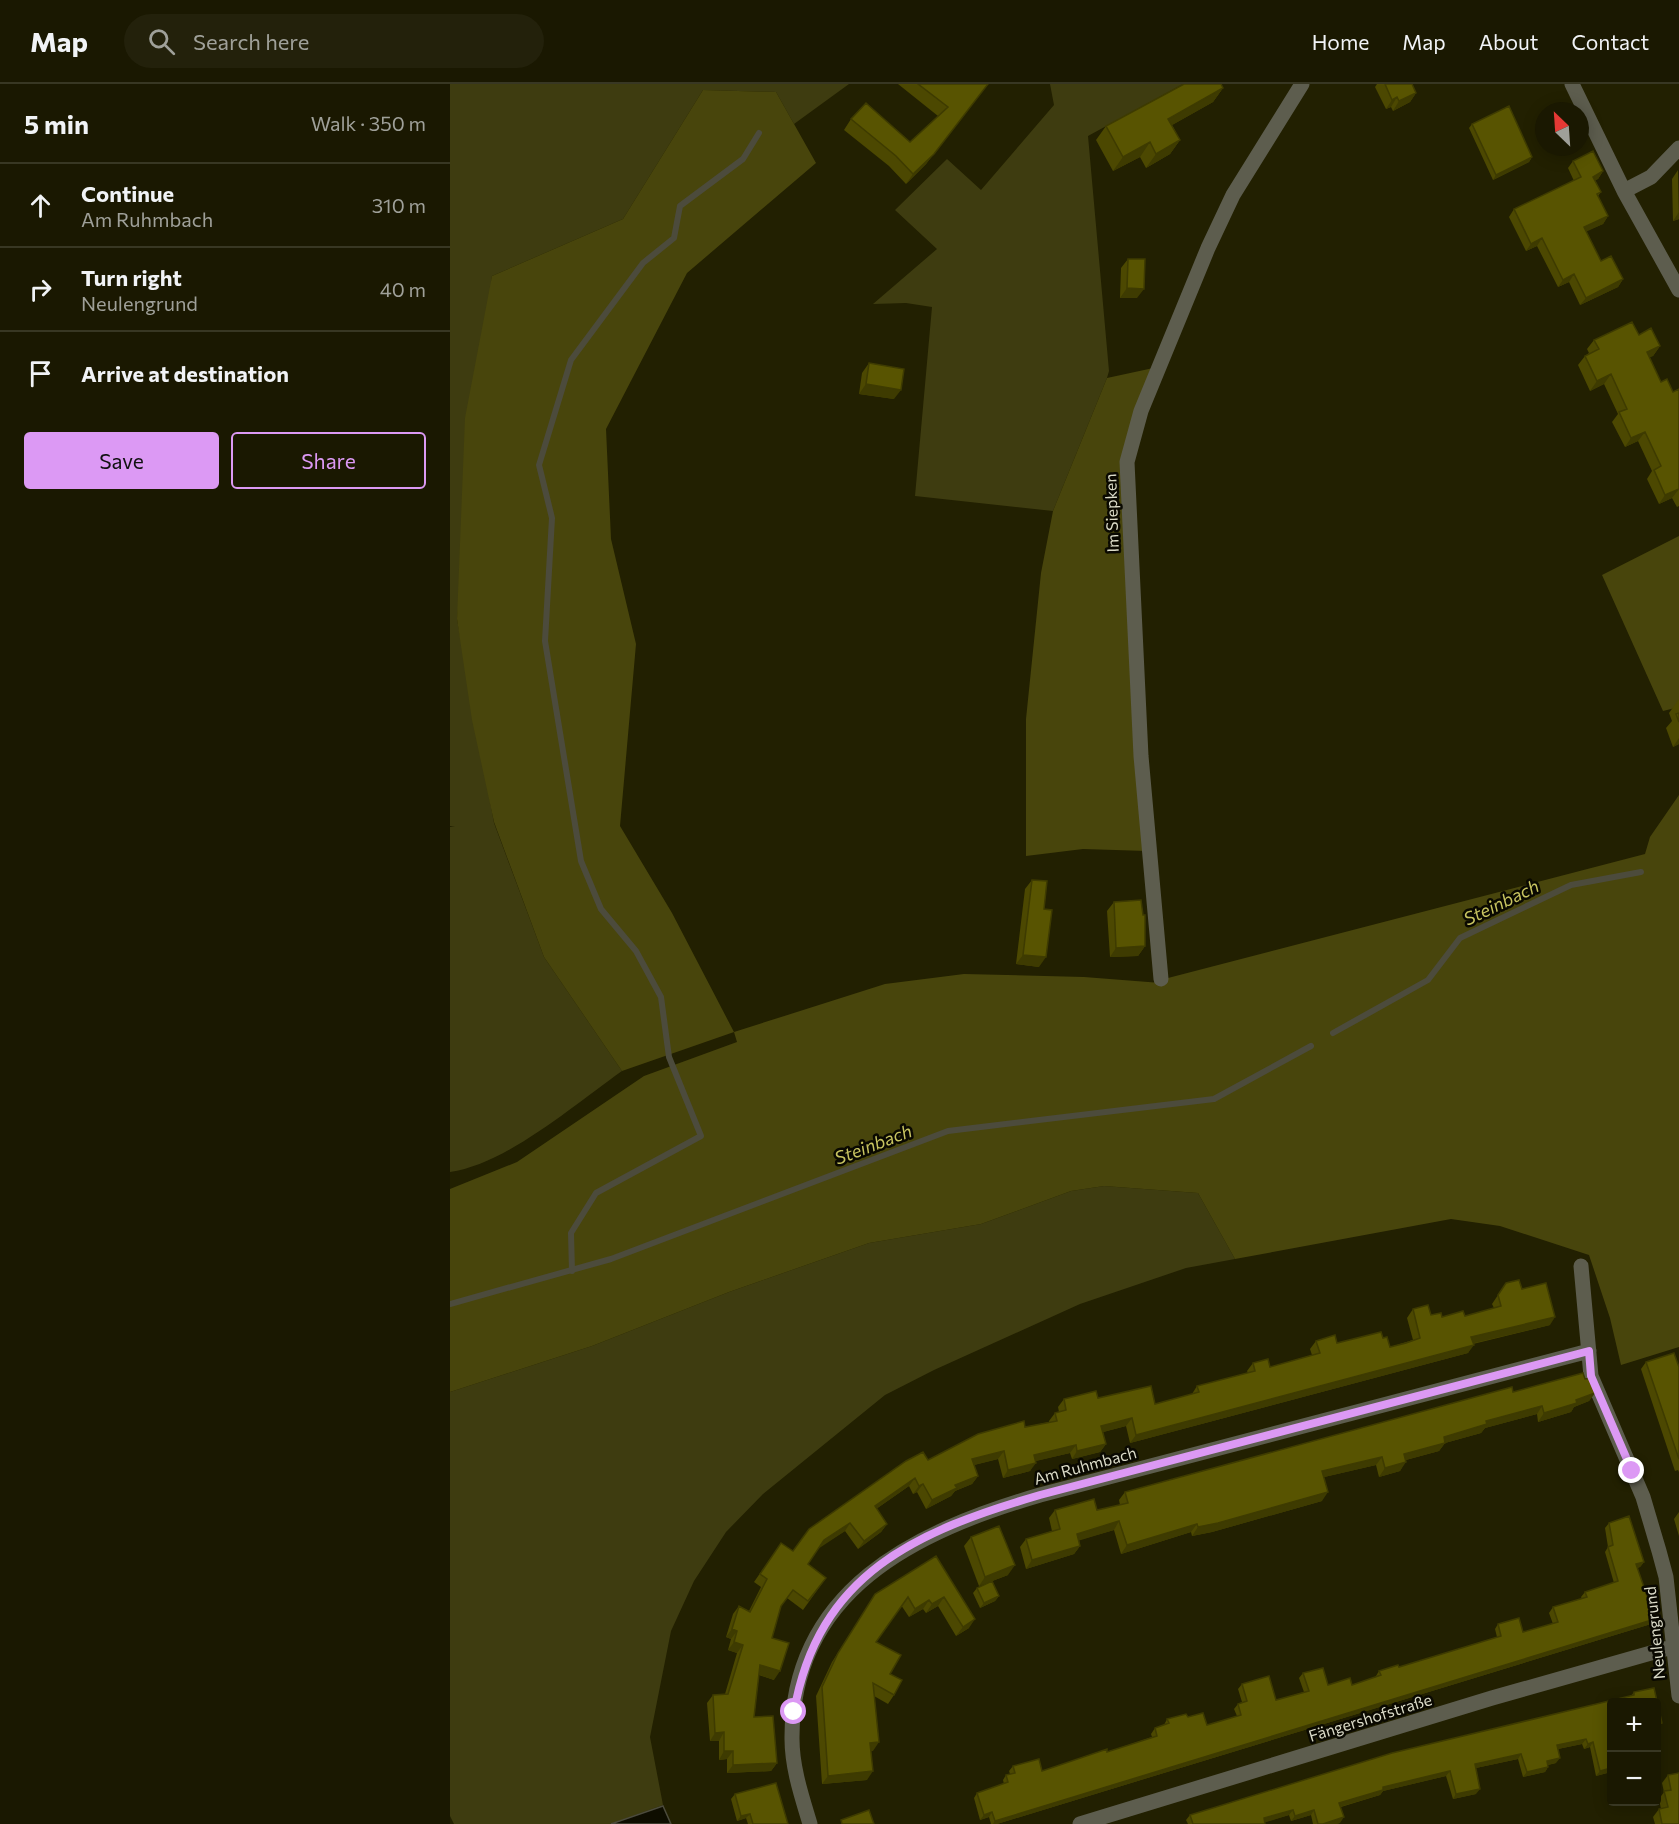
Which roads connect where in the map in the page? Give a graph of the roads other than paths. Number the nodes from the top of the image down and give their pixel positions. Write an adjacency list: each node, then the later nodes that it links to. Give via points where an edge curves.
1 (1302, 84): 6 (street, Im Siepken, via 1233,195 1208,248 1141,411 1127,462 1141,756)
2 (1572, 84): 4 (street)
3 (1679, 148): 4 (street, via 1651,177)
4 (1624, 191): 5 (street)
5 (1679, 290)
6 (1161, 979)
7 (1581, 1266): 8 (street, Neulengrund)
8 (1589, 1351): 9 (street, Neulengrund, via 1591,1376 1654,1532 1666,1576); 11 (street, Am Ruhmbach, via 1040,1495 951,1525 901,1551 860,1580 839,1602 807,1658 798,1685 792,1741)
9 (1672, 1647): 10 (street, Neulengrund); 12 (street, Fängershofstraße)
10 (1679, 1689)
11 (810, 1824)
12 (1080, 1824)

